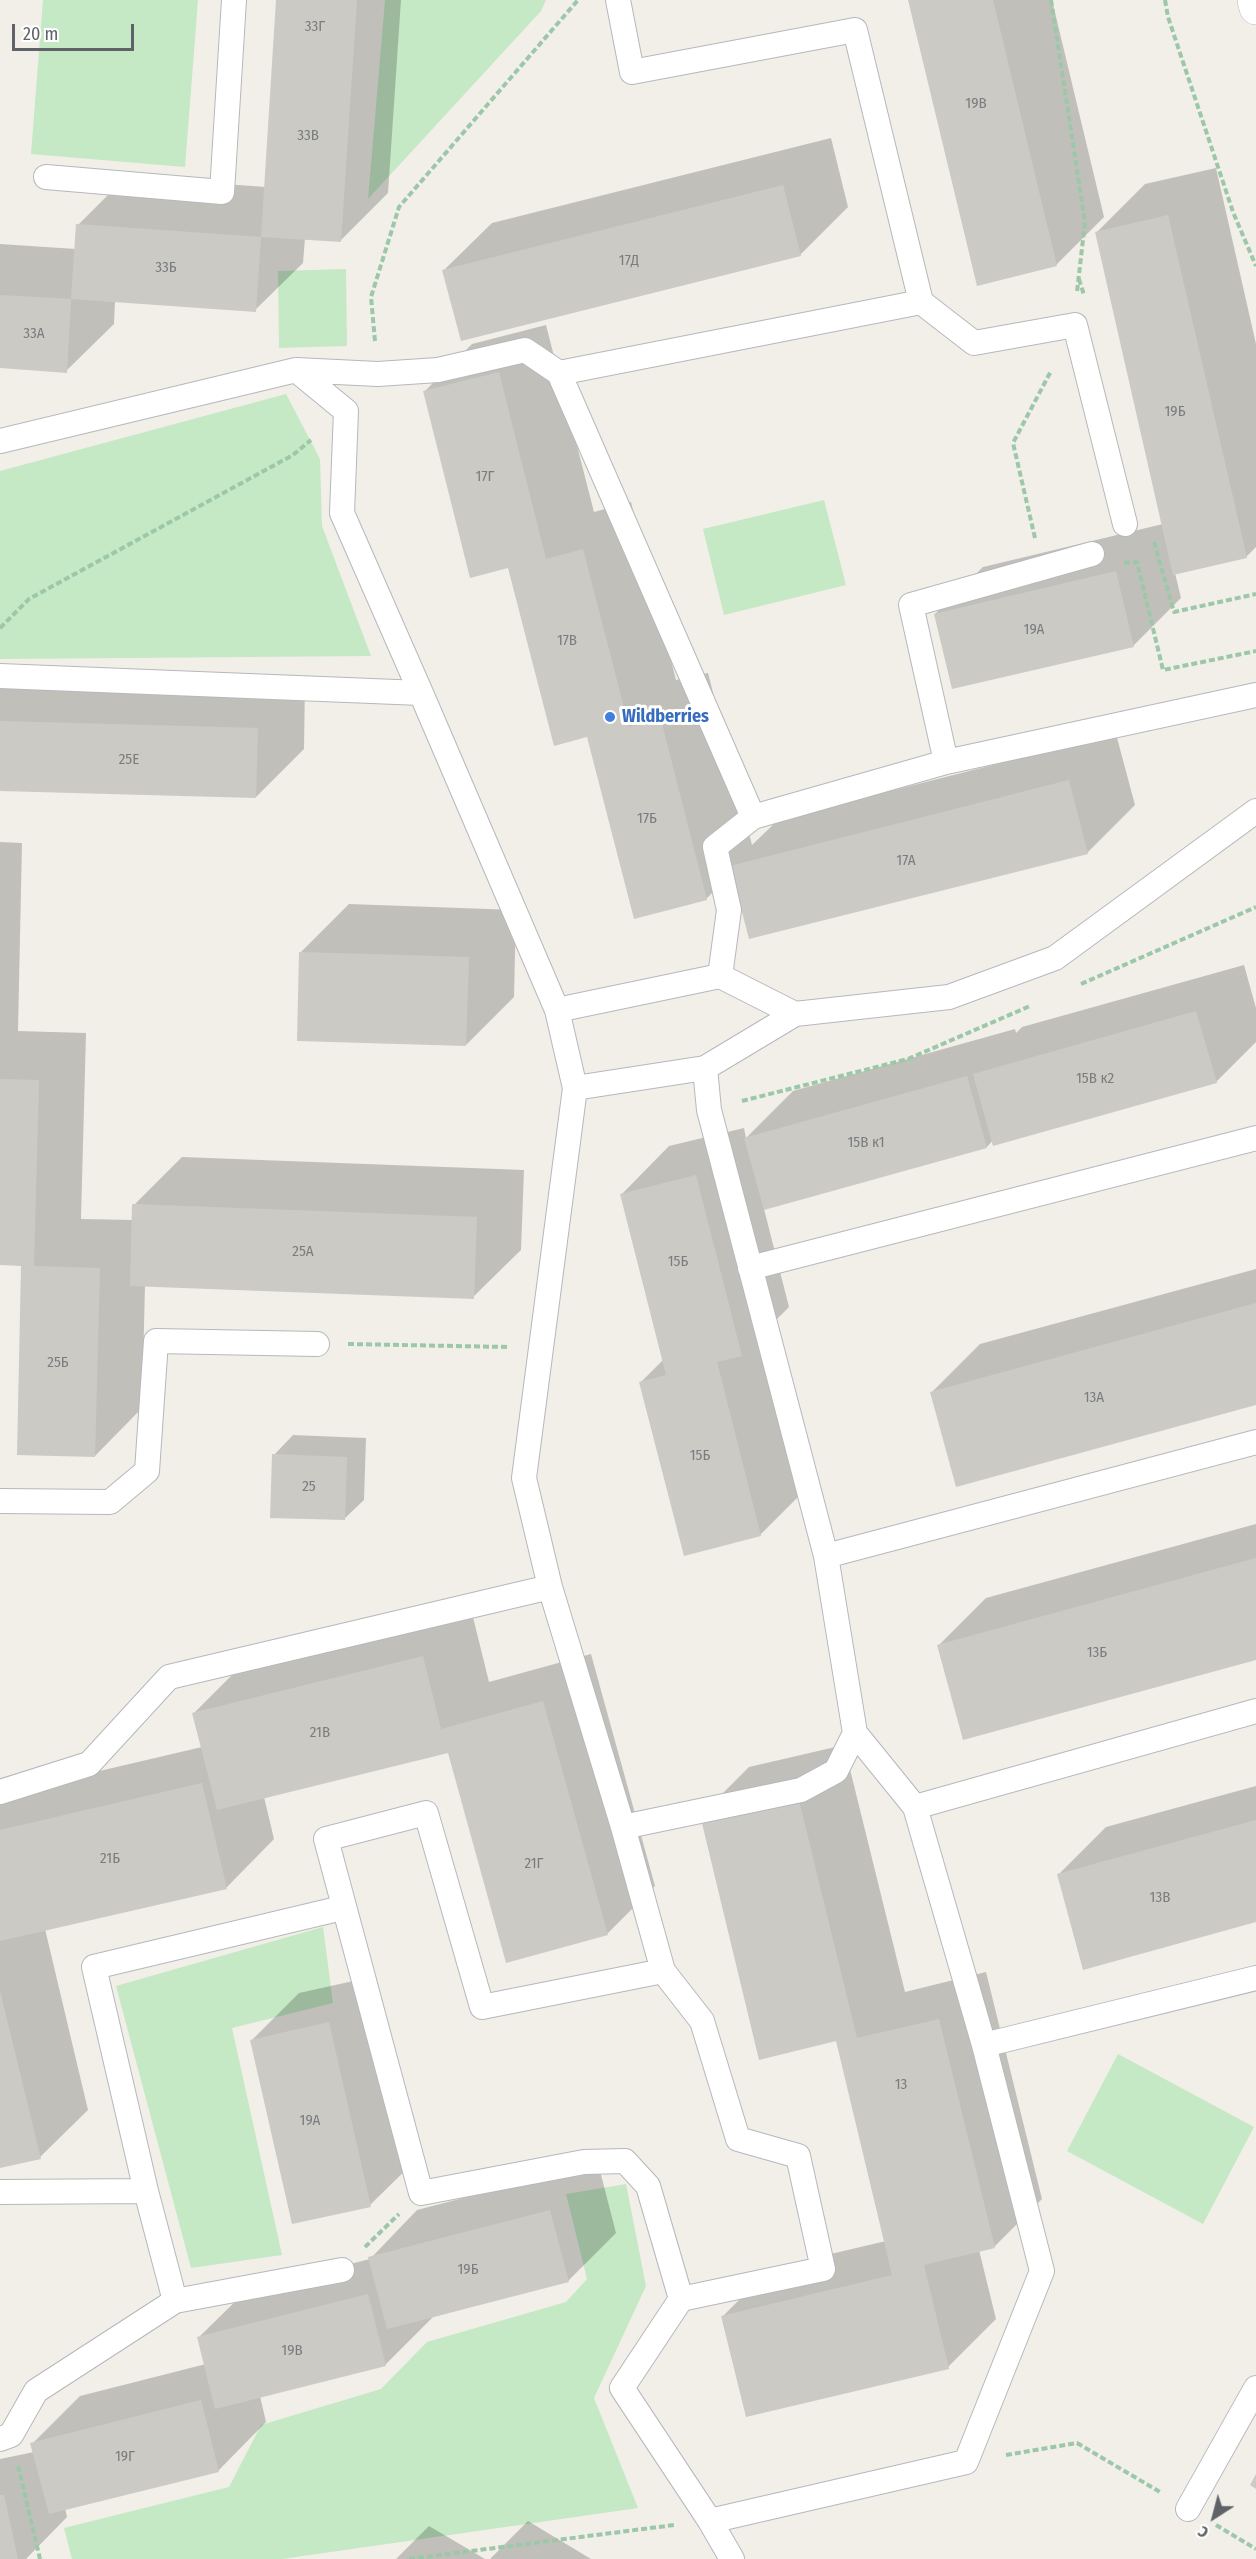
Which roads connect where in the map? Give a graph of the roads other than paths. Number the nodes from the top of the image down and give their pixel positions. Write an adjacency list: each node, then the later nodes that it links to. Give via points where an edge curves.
1 (234, 0): 5 (lane, via 222,192)
2 (618, 0): 6 (lane, via 632,72 855,30)
3 (1254, 0): 4 (street)
4 (1256, 8)
5 (46, 177)
6 (921, 302): 8 (lane); 10 (lane, via 974,343 1075,325)
7 (296, 370): 8 (lane, via 378,374 438,370 525,350); 9 (lane); 13 (lane, via 346,411 342,513)
8 (559, 374): 17 (lane)
9 (0, 441)
10 (1125, 524)
11 (1092, 554): 15 (lane, via 911,605)
12 (0, 676): 13 (lane)
13 (421, 693): 19 (lane)
14 (1256, 694): 15 (lane)
15 (946, 762): 17 (lane)
16 (1256, 811): 20 (lane, via 1054,958 949,997)
17 (753, 817): 18 (lane, via 716,847 729,910)
18 (720, 976): 19 (lane); 20 (lane)
19 (557, 1010): 22 (lane)
20 (795, 1014): 21 (lane)
21 (705, 1068): 22 (lane); 24 (lane, via 709,1110)
22 (575, 1088): 29 (lane, via 524,1478)
23 (1256, 1138): 24 (lane)
24 (750, 1268): 28 (lane)
25 (317, 1344): 27 (lane, via 156,1341 147,1471 110,1502)
26 (1256, 1442): 28 (lane)
27 (0, 1501)
28 (826, 1556): 31 (lane)
29 (550, 1587): 32 (lane, via 169,1677 89,1764); 34 (lane)
30 (1256, 1711): 33 (lane)
31 (855, 1733): 33 (lane); 34 (lane, via 836,1771 801,1790)
32 (0, 1792)
33 (915, 1807): 38 (lane)
34 (623, 1827): 36 (lane)
35 (342, 1908): 36 (lane, via 326,1839 426,1813 482,2007); 40 (lane, via 94,1967); 42 (lane, via 421,2193 584,2162 625,2162 648,2186)
36 (663, 1971): 42 (lane, via 702,2021 738,2139 798,2156 823,2269)
37 (1256, 1977): 38 (lane)
38 (984, 2044): 47 (lane, via 1042,2271 966,2462)
39 (0, 2192): 40 (lane)
40 (146, 2192): 43 (lane)
41 (342, 2270): 43 (lane)
42 (681, 2299): 47 (lane, via 622,2388)
43 (175, 2301): 45 (lane, via 36,2391)
44 (1256, 2388): 46 (lane)
45 (5, 2437)
46 (1188, 2509)
47 (710, 2521): 48 (lane)
48 (732, 2559)

